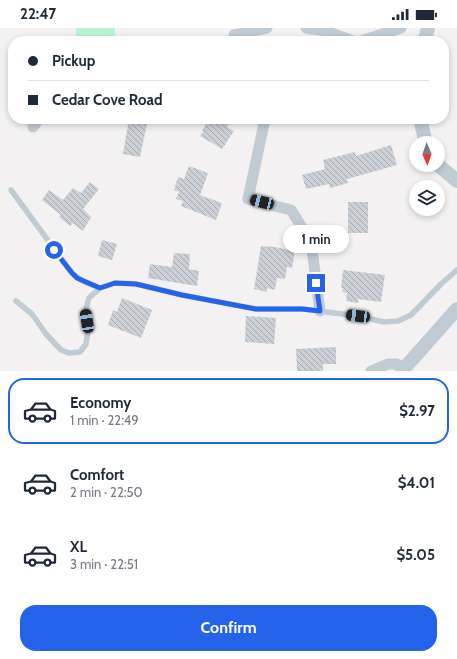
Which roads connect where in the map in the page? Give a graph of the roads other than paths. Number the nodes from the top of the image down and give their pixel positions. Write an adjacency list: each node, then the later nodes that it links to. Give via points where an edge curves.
1 (267, 28): 4 (street)
2 (306, 28): 5 (street)
3 (401, 28): 6 (street)
4 (234, 35)
5 (340, 36)
6 (376, 36)
7 (264, 124): 17 (street, via 248,199 291,210 311,242)
8 (421, 124): 9 (street)
9 (424, 136)
10 (445, 171): 11 (street)
11 (457, 181)
12 (11, 190): 14 (lane, via 72,273 84,282)
13 (457, 270): 17 (lane, via 412,316 398,322)
14 (100, 288): 15 (lane, via 89,298 86,312 86,344 80,352 69,353 61,350 32,314); 17 (lane, via 115,283 136,284 256,309)
15 (16, 302)
16 (457, 309): 19 (street)
17 (320, 311)
18 (371, 371): 19 (street, via 388,364 397,364)
19 (402, 371)

